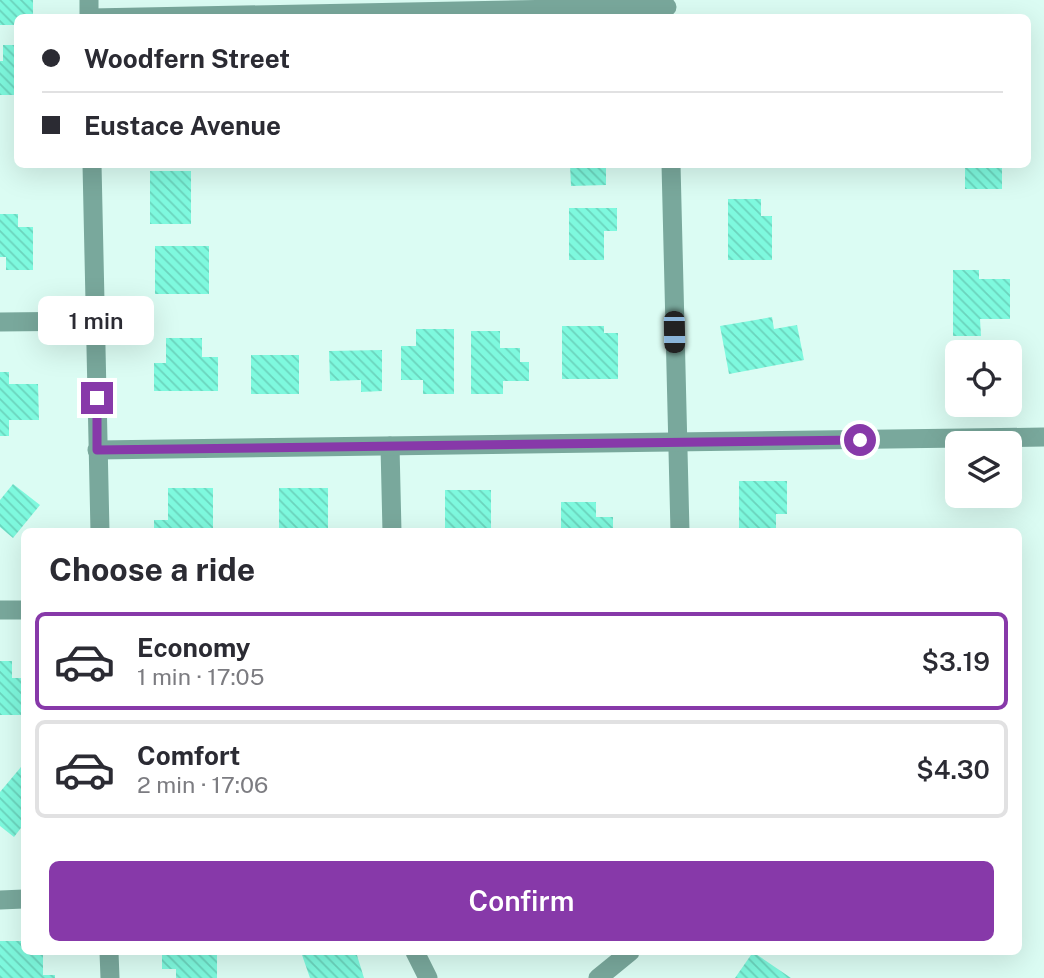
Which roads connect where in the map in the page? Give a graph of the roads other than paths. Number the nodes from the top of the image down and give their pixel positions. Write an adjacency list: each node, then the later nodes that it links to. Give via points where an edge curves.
1 (386, 6): 2 (street); 3 (street)
2 (667, 8)
3 (189, 14)
4 (92, 168): 6 (street)
5 (671, 168): 9 (street)
6 (95, 321): 7 (street); 11 (street)
7 (0, 322)
8 (1044, 437): 9 (street)
9 (677, 444): 10 (street); 14 (street)
10 (390, 446): 11 (street); 13 (street)
11 (97, 450): 12 (street)
12 (100, 528)
13 (391, 528)
14 (680, 528)
15 (0, 610): 16 (street)
16 (21, 610)
17 (21, 899): 18 (street)
18 (0, 900)
19 (109, 955): 22 (street)
20 (416, 955): 23 (street)
21 (626, 955): 24 (street)
22 (110, 978)
23 (428, 978)
24 (598, 978)

